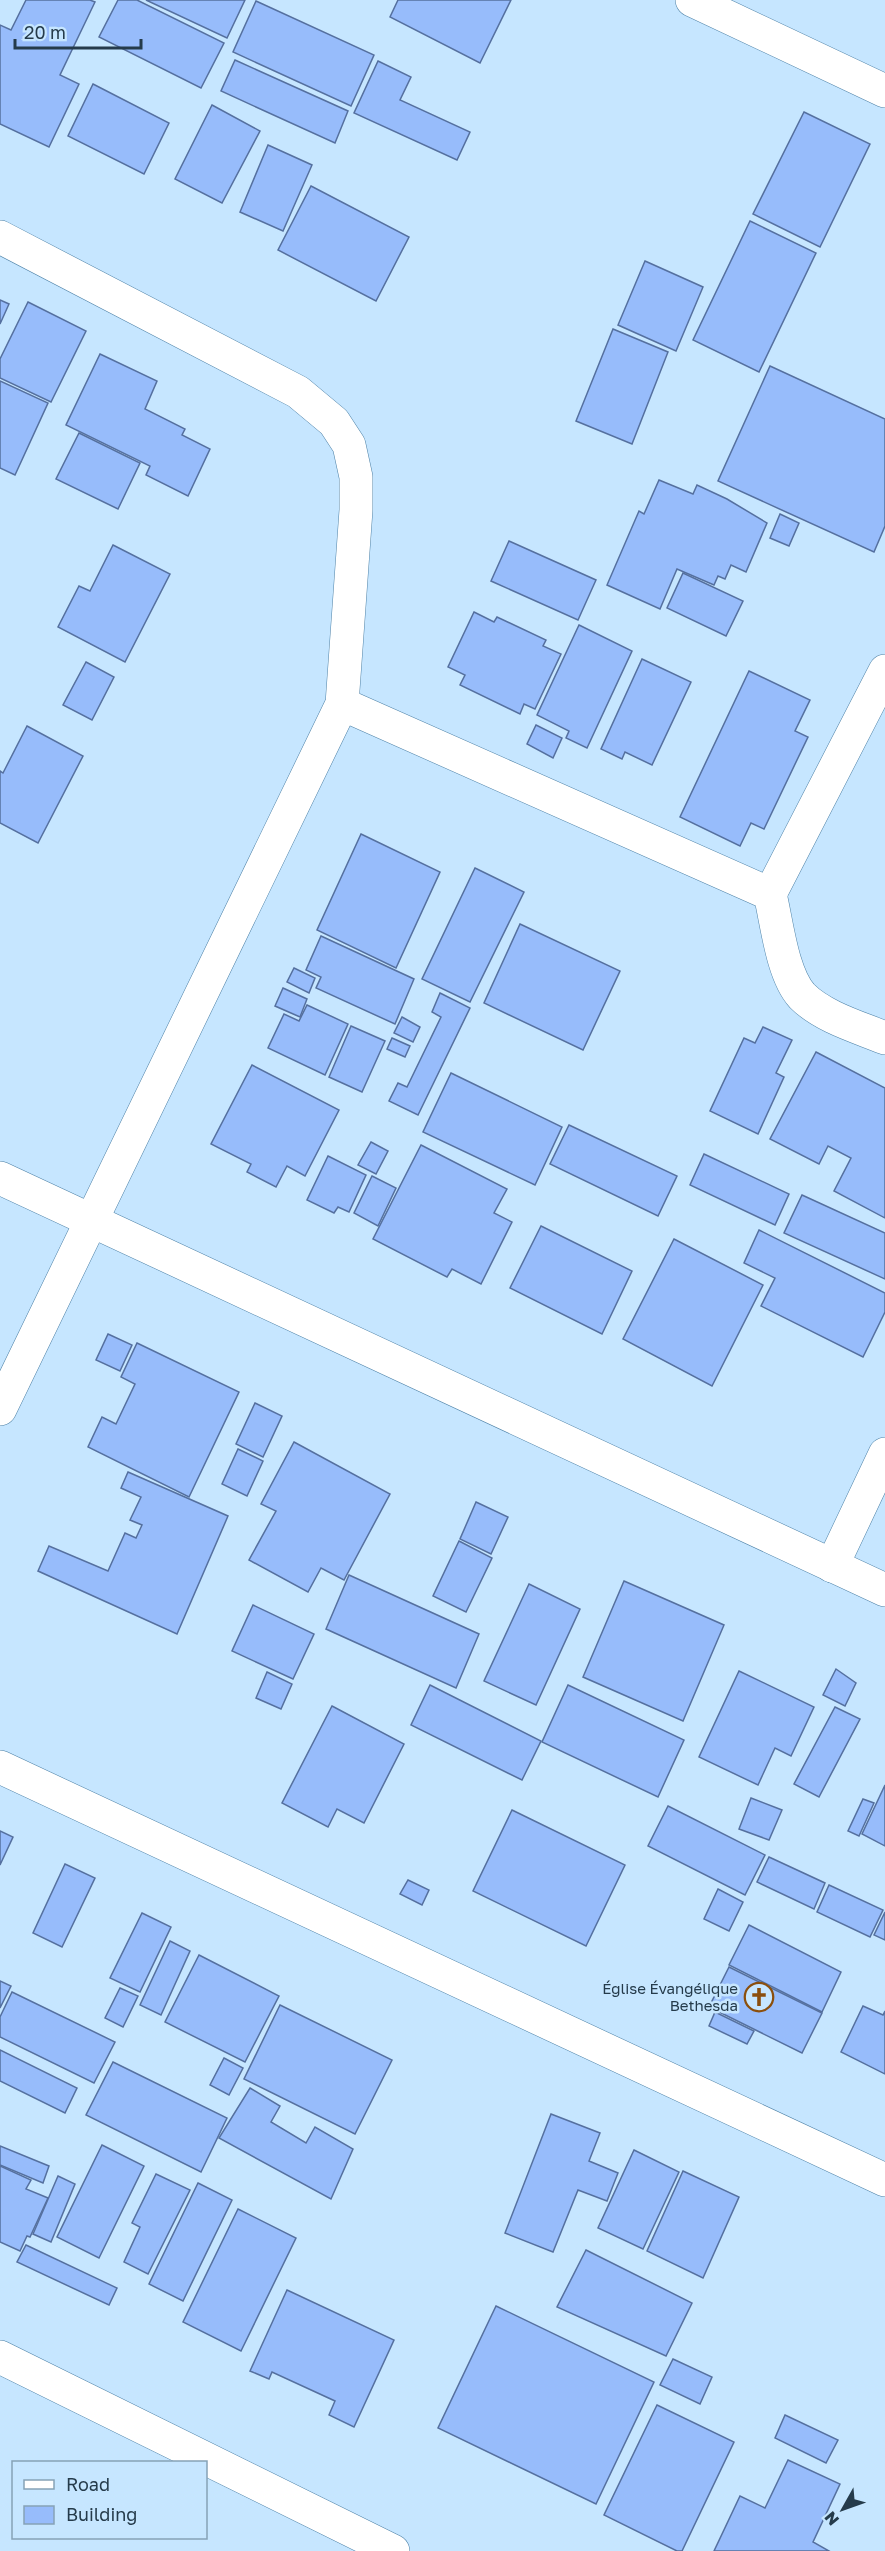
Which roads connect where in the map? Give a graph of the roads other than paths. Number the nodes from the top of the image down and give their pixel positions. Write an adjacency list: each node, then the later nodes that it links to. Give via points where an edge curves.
1 (692, 0): 2 (street)
2 (885, 91)
3 (0, 237): 5 (street, via 298,392 334,422 349,446 356,477)
4 (885, 671): 6 (street)
5 (342, 704): 6 (street); 9 (street)
6 (770, 894): 7 (street, via 789,974 802,995 830,1015)
7 (885, 1038)
8 (0, 1178): 9 (street)
9 (90, 1222): 10 (street); 12 (street)
10 (0, 1409)
11 (885, 1454): 12 (street)
12 (832, 1566): 13 (street)
13 (885, 1590)
14 (0, 1767): 15 (street)
15 (885, 2180)
16 (0, 2357): 17 (street)
17 (393, 2551)

